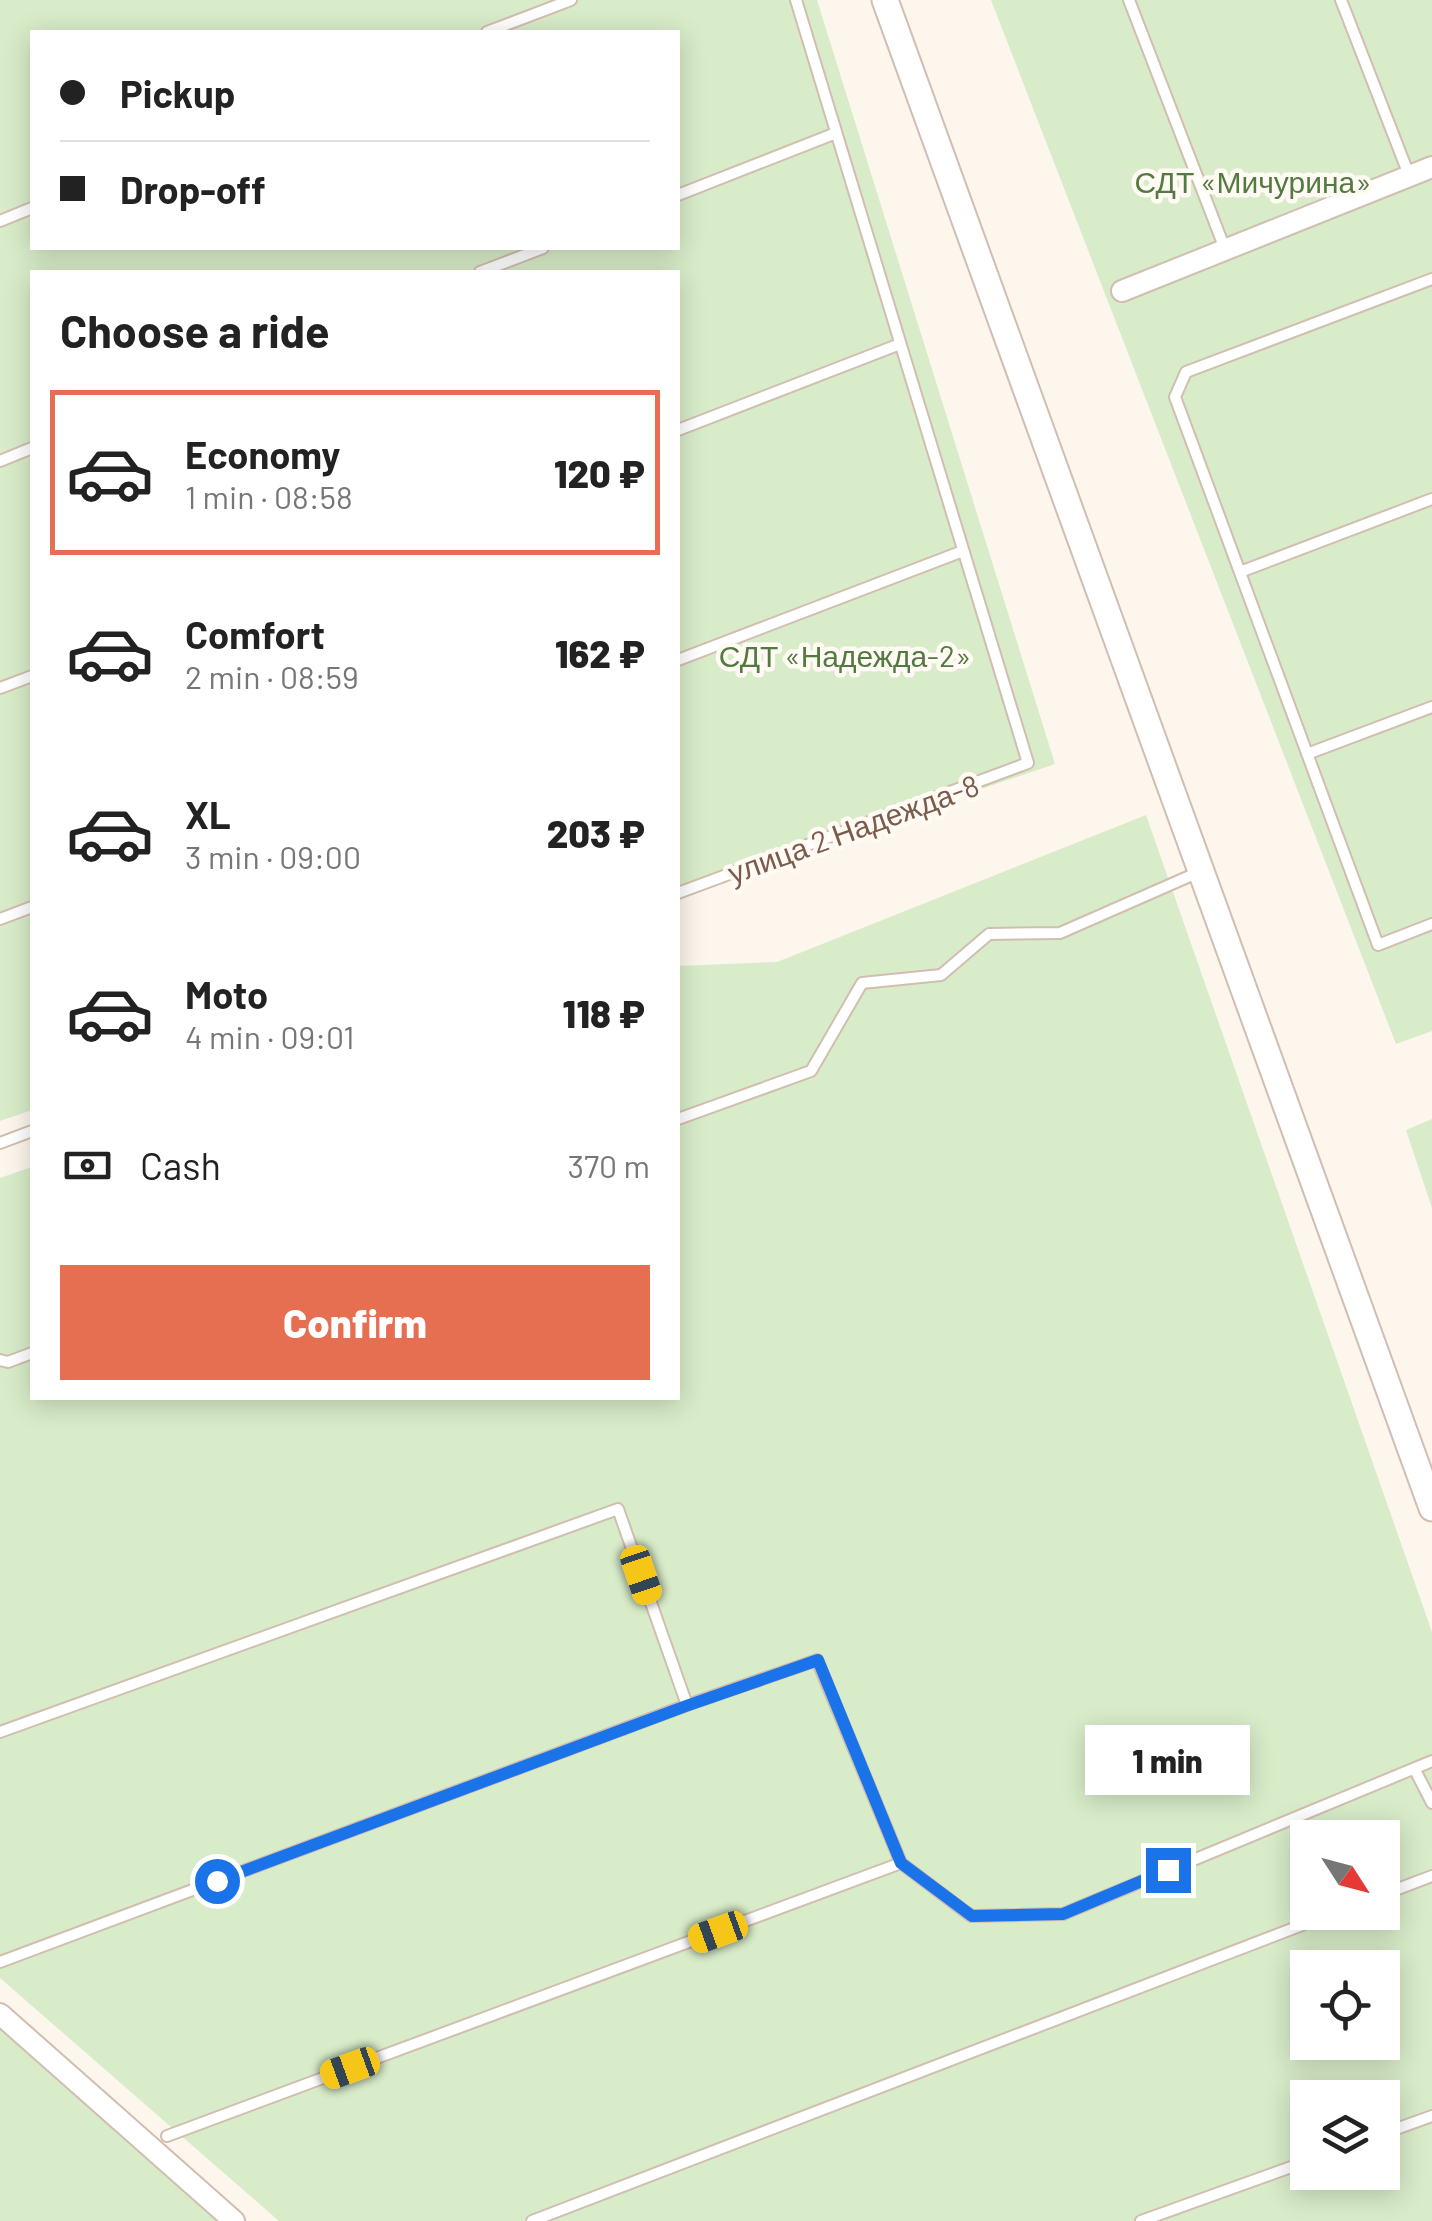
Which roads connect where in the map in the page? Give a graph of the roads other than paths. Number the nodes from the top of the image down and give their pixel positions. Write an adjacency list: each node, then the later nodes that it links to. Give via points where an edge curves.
1 (570, 0): 6 (lane)
2 (796, 0): 7 (lane)
3 (885, 0): 30 (street)
4 (1129, 0): 14 (lane)
5 (1341, 0): 9 (lane)
6 (491, 30)
7 (836, 133): 10 (lane); 18 (lane)
8 (1432, 167): 9 (street)
9 (1410, 176): 14 (street)
10 (680, 194)
11 (30, 209): 12 (lane)
12 (0, 221)
13 (539, 250): 15 (lane)
14 (1225, 250): 17 (street)
15 (485, 270)
16 (1432, 279): 24 (lane, via 1186,372 1175,398)
17 (1122, 291)
18 (900, 344): 19 (lane); 23 (lane)
19 (680, 429)
20 (30, 449): 21 (lane)
21 (0, 461)
22 (1432, 499): 24 (lane)
23 (963, 551): 25 (lane); 31 (lane, улица 2 Надежда-8, via 1028,763)
24 (1240, 572): 29 (lane)
25 (680, 659)
26 (30, 677): 27 (lane)
27 (0, 688)
28 (1432, 707): 29 (lane)
29 (1307, 754): 34 (lane, via 1378,944)
30 (1200, 872): 35 (lane, via 1060,933 989,934 941,975 862,983 811,1071); 40 (street)
31 (680, 892)
32 (30, 908): 33 (lane)
33 (0, 920)
34 (1432, 924)
35 (680, 1119)
36 (30, 1132): 37 (lane)
37 (0, 1143)
38 (30, 1354): 39 (lane)
39 (0, 1360)
40 (1432, 1508)
41 (686, 1706): 42 (lane, via 618,1509); 46 (lane, via 818,1660); 50 (lane)
42 (0, 1732)
43 (1432, 1761): 44 (lane)
44 (1414, 1770): 45 (lane); 46 (lane, via 1063,1914 972,1916)
45 (1432, 1803)
46 (901, 1863): 54 (lane)
47 (1432, 1876): 48 (lane)
48 (1400, 1888)
49 (1290, 1930): 57 (lane)
50 (0, 1962)
51 (0, 2014): 56 (street)
52 (1432, 2116): 53 (lane)
53 (1400, 2128)
54 (167, 2136)
55 (1290, 2167): 58 (lane)
56 (234, 2221)
57 (532, 2221)
58 (1141, 2221)

